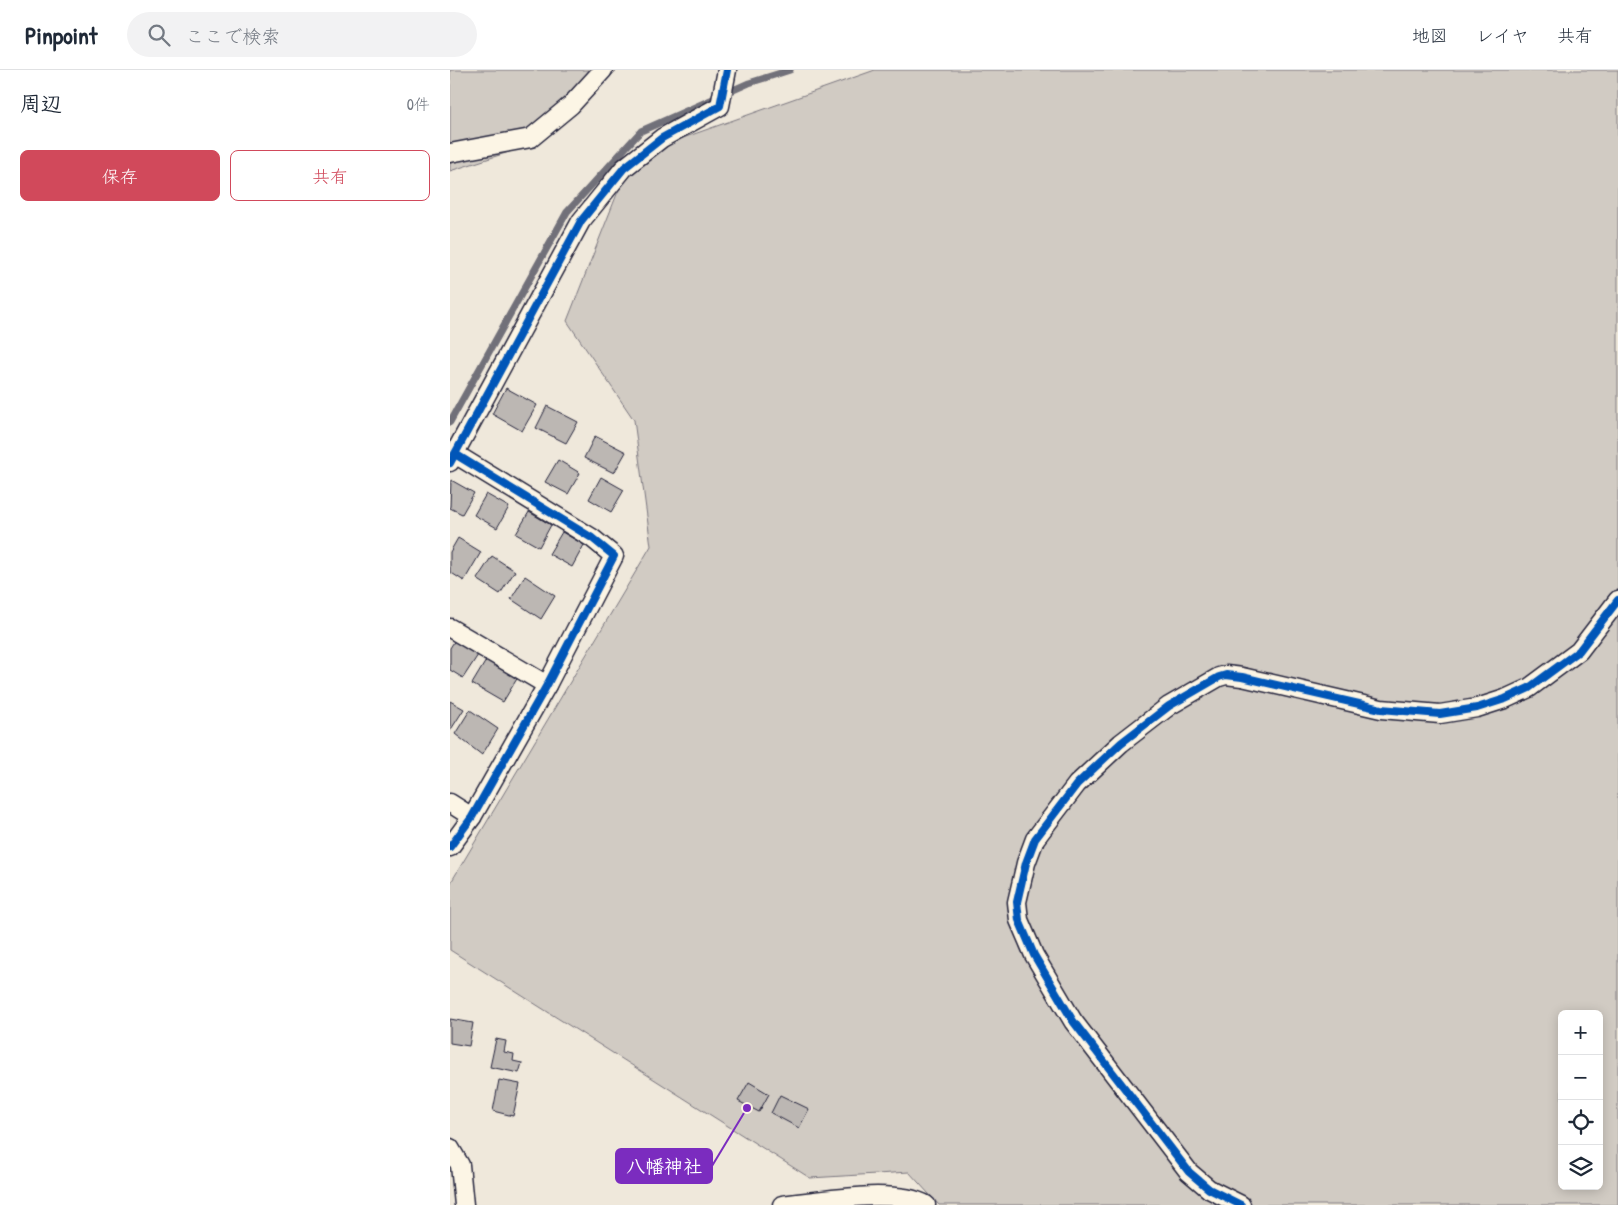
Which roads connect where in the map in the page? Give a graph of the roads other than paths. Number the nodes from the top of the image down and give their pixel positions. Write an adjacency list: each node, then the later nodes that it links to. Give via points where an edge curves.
1 (603, 70): 3 (street, via 571,105 531,138)
2 (726, 74): 4 (street, via 720,106 662,138 624,168 581,221)
3 (450, 153)
4 (453, 458): 7 (street, via 592,538 614,556)
5 (1618, 600): 15 (street, via 1579,651 1529,688 1476,708 1440,714 1382,709 1242,677 1219,677 1169,706 1121,743 1078,784 1035,839 1017,902 1019,920 1034,956 1073,1021 1189,1172 1210,1189)
6 (450, 628): 7 (street)
7 (547, 685): 9 (street)
8 (450, 803): 9 (street)
9 (472, 817): 10 (street)
10 (450, 847)
11 (450, 1148): 12 (street, via 460,1165)
12 (464, 1205)
13 (782, 1205): 14 (street, via 874,1195 918,1200)
14 (926, 1205)
15 (1241, 1205)

